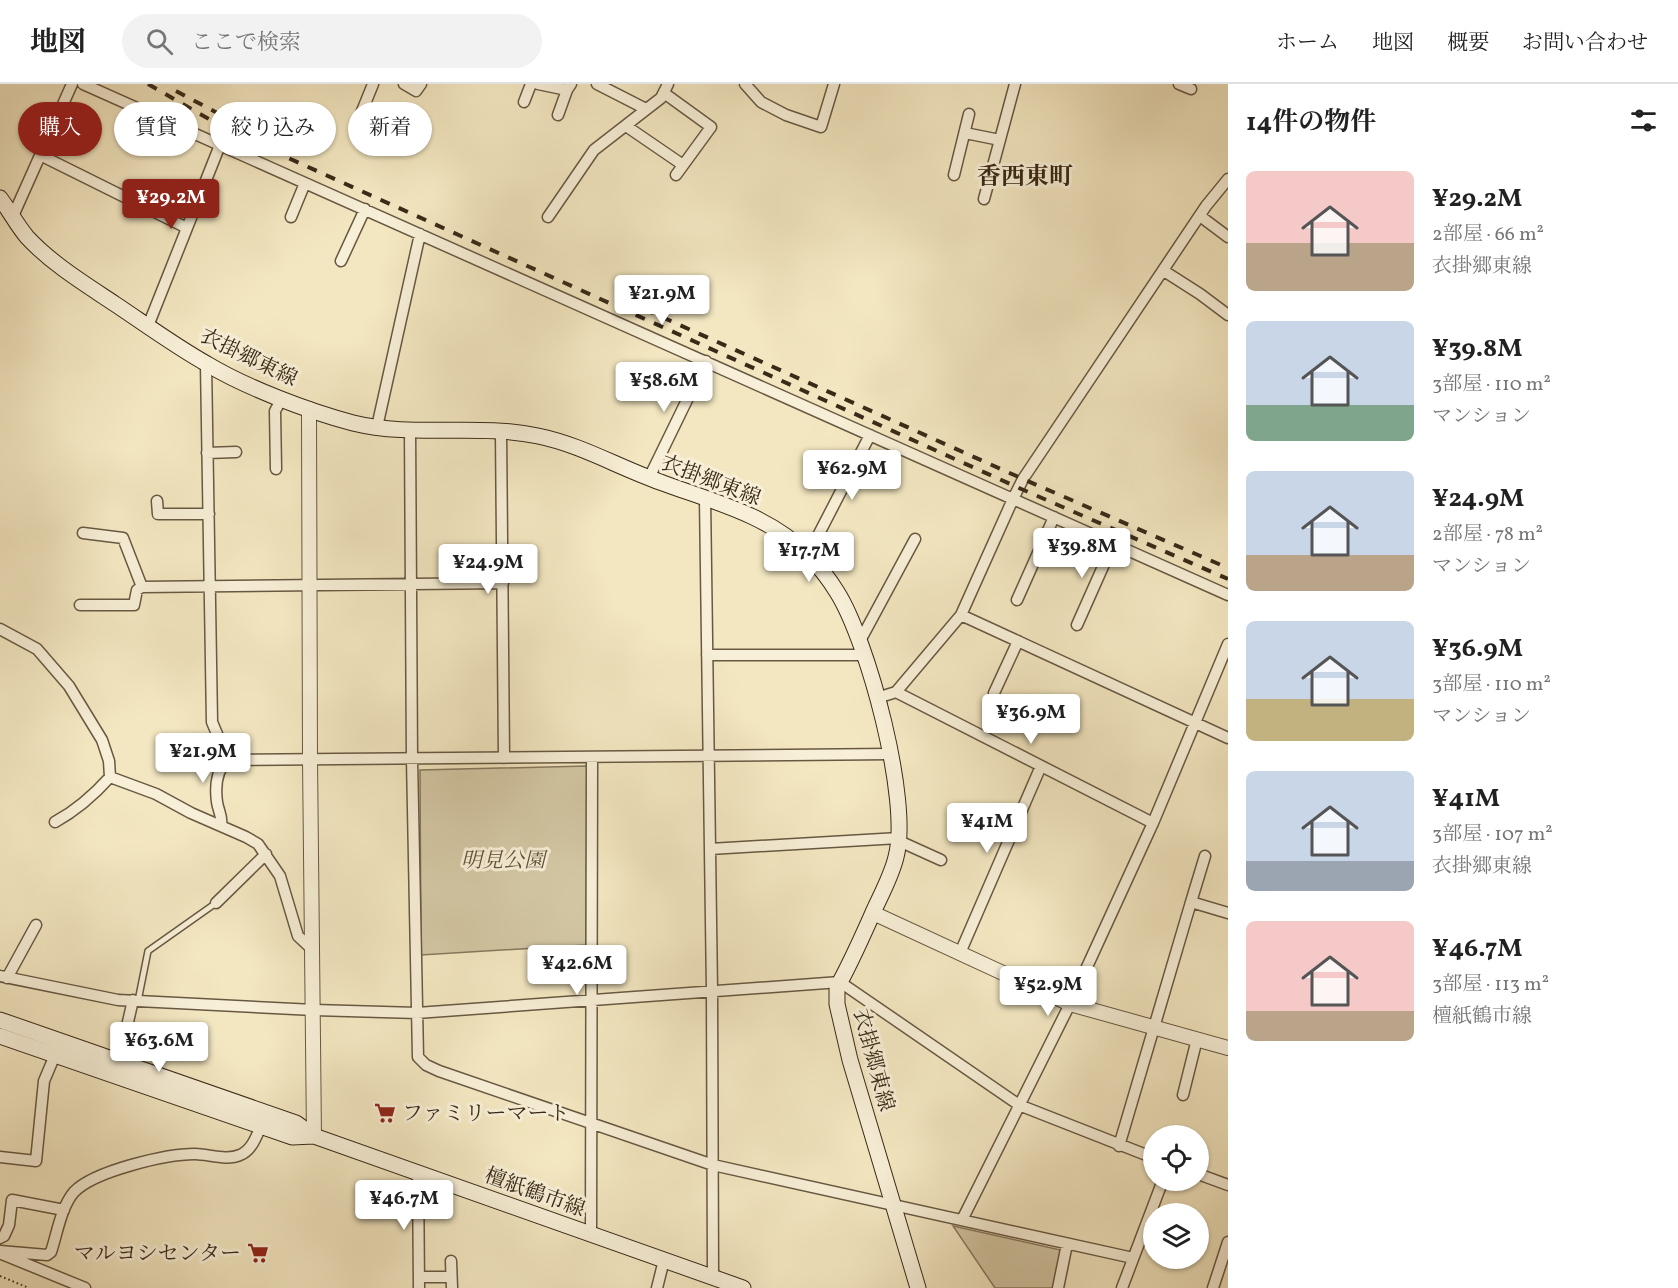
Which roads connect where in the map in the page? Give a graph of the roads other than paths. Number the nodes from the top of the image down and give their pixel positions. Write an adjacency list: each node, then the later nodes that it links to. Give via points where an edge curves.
1 (72, 84): 16 (street)
2 (83, 84): 25 (street)
3 (373, 84): 17 (street)
4 (404, 84): 5 (street, via 416,91)
5 (421, 84)
6 (531, 84): 18 (street)
7 (538, 84): 13 (street)
8 (597, 84): 19 (street)
9 (746, 84): 10 (street, via 761,102 821,127)
10 (834, 84)
11 (1015, 84): 24 (street)
12 (1179, 84): 15 (street)
13 (569, 87): 21 (street)
14 (666, 88): 19 (street, via 661,98); 30 (street, via 711,127)
15 (1191, 89)
16 (64, 102)
17 (366, 102)
18 (524, 102)
19 (646, 110): 22 (street)
20 (969, 114): 23 (street)
21 (558, 115)
22 (626, 126): 30 (street); 41 (street, via 594,150)
23 (965, 133): 24 (street); 32 (street)
24 (1000, 140): 36 (street)
25 (210, 141)
26 (40, 156): 38 (street)
27 (42, 156): 42 (street)
28 (216, 156): 42 (street)
29 (245, 156): 34 (street)
30 (683, 165): 31 (street)
31 (676, 175)
32 (954, 176)
33 (1228, 179): 39 (street)
34 (305, 183): 37 (street); 40 (street)
35 (0, 198): 38 (main road, 衣掛郷東線)
36 (984, 200)
37 (365, 210): 43 (street); 45 (street)
38 (13, 216): 48 (main road, 衣掛郷東線, via 26,236 67,272)
39 (1200, 216): 44 (street); 46 (street)
40 (291, 217)
41 (548, 217)
42 (187, 228): 48 (street)
43 (420, 234): 49 (street); 53 (street)
44 (1228, 237)
45 (342, 261)
46 (1164, 271): 47 (street); 62 (street)
47 (1228, 315)
48 (148, 326): 50 (main road, 衣掛郷東線)
49 (706, 361): 56 (street); 60 (street)
50 (206, 364): 51 (main road, 衣掛郷東線); 58 (street)
51 (282, 398): 52 (main road, 衣掛郷東線); 59 (street, via 275,411)
52 (309, 409): 53 (main road, 衣掛郷東線); 73 (street)
53 (377, 427): 54 (main road, 衣掛郷東線)
54 (410, 430): 55 (main road, 衣掛郷東線); 71 (street)
55 (501, 432): 60 (main road, 衣掛郷東線, via 569,443); 70 (street)
56 (870, 435): 62 (street); 69 (street)
57 (236, 452): 58 (street)
58 (207, 453): 64 (street)
59 (276, 469)
60 (649, 478): 61 (main road, 衣掛郷東線)
61 (705, 498): 69 (main road, 衣掛郷東線, via 763,523); 84 (street)
62 (1012, 499): 65 (street); 78 (street)
63 (158, 501): 64 (street, via 158,514)
64 (208, 514): 72 (street)
65 (1054, 518): 68 (street); 76 (street)
66 (83, 533): 74 (street, via 123,538)
67 (915, 539): 83 (street)
68 (1113, 544): 75 (street); 79 (street)
69 (808, 555): 83 (main road, 衣掛郷東線, via 836,591)
70 (502, 583): 71 (street); 93 (street)
71 (411, 585): 73 (street); 95 (street)
72 (210, 586): 73 (street); 74 (street); 96 (street, via 212,722)
73 (309, 586): 94 (street)
74 (142, 587): 77 (street, via 137,590 134,605)
75 (1228, 595)
76 (1017, 600)
77 (80, 605)
78 (961, 615): 81 (street); 85 (street)
79 (1077, 625)
80 (0, 629): 98 (street, via 37,649 69,686 102,740)
81 (1018, 641): 86 (street); 88 (street)
82 (1228, 644): 88 (street)
83 (862, 648): 84 (street); 87 (main road, 衣掛郷東線)
84 (707, 655): 91 (street)
85 (896, 692): 87 (street); 97 (street)
86 (994, 693)
87 (877, 698): 90 (main road, 衣掛郷東線)
88 (1195, 723): 89 (street); 100 (street)
89 (1228, 738)
90 (891, 754): 91 (street); 102 (main road, 衣掛郷東線)
91 (709, 756): 92 (street); 103 (street)
92 (592, 757): 93 (street); 118 (street)
93 (504, 758): 95 (street)
94 (310, 759): 95 (street); 96 (street); 112 (street)
95 (412, 759): 121 (street)
96 (228, 760): 101 (street, via 221,766 217,787)
97 (1041, 766): 100 (street); 113 (street)
98 (110, 777): 99 (street, via 77,810); 101 (street, via 156,794)
99 (55, 822)
100 (1153, 823): 119 (street)
101 (221, 826): 104 (street, via 258,844)
102 (899, 840): 103 (street); 106 (street); 110 (main road, 衣掛郷東線)
103 (710, 849): 116 (street)
104 (266, 854): 108 (street); 112 (street, via 285,888 298,936)
105 (1205, 856): 107 (street)
106 (941, 860)
107 (1191, 902): 109 (street); 123 (street)
108 (216, 903): 117 (lane, via 148,951)
109 (1228, 913)
110 (873, 914): 113 (street); 115 (main road, 衣掛郷東線)
111 (36, 925): 114 (street)
112 (313, 950): 120 (street)
113 (960, 953): 119 (street)
114 (4, 977): 117 (street, via 92,996)
115 (840, 982): 116 (street); 130 (street); 142 (main road, 衣掛郷東線, via 837,1004 841,1025)
116 (712, 991): 118 (street); 137 (street)
117 (135, 1000): 120 (street); 128 (street)
118 (591, 1000): 121 (street); 131 (street)
119 (1070, 1004): 123 (street); 130 (street)
120 (314, 1010): 121 (street); 133 (street)
121 (417, 1013): 131 (street, via 418,1057 426,1065)
122 (0, 1020): 128 (main road, 檀紙鶴市線)
123 (1155, 1027): 125 (street); 134 (street)
124 (0, 1036): 127 (main road, 檀紙鶴市線)
125 (1197, 1039): 126 (street); 129 (street)
126 (1228, 1048)
127 (55, 1055): 132 (main road, 檀紙鶴市線); 136 (street, via 45,1081 36,1161)
128 (119, 1061): 133 (main road, 檀紙鶴市線, via 296,1123)
129 (1183, 1095)
130 (1019, 1105): 134 (street); 144 (street)
131 (591, 1124): 137 (street); 145 (street)
132 (261, 1126): 133 (main road, 檀紙鶴市線, via 292,1137); 143 (street, via 252,1146 240,1155 175,1154 141,1163 99,1176 74,1192)
133 (314, 1136): 138 (main road, 檀紙鶴市線)
134 (1119, 1146): 135 (street)
135 (1143, 1154)
136 (0, 1157)
137 (713, 1165): 142 (street); 153 (street)
138 (418, 1173): 145 (main road, 檀紙鶴市線); 155 (street)
139 (1209, 1178): 140 (street)
140 (1228, 1185)
141 (1159, 1191): 150 (street)
142 (895, 1206): 144 (street); 159 (main road, 衣掛郷東線)
143 (64, 1209): 146 (street, via 12,1200 9,1226); 149 (street, via 47,1255)
144 (962, 1220): 148 (street)
145 (591, 1234): 151 (main road, 檀紙鶴市線)
146 (0, 1238)
147 (1228, 1242): 162 (street)
148 (1067, 1244): 150 (street); 160 (street)
149 (0, 1252): 156 (street)
150 (1133, 1258): 161 (street)
151 (664, 1260): 153 (main road, 檀紙鶴市線); 157 (street)
152 (451, 1261): 154 (street)
153 (713, 1278): 158 (main road, 檀紙鶴市線)
154 (452, 1282): 155 (street)
155 (419, 1283)
156 (85, 1288)
157 (657, 1288)
158 (743, 1288)
159 (918, 1288)
160 (1058, 1288)
161 (1122, 1288)
162 (1213, 1288)

